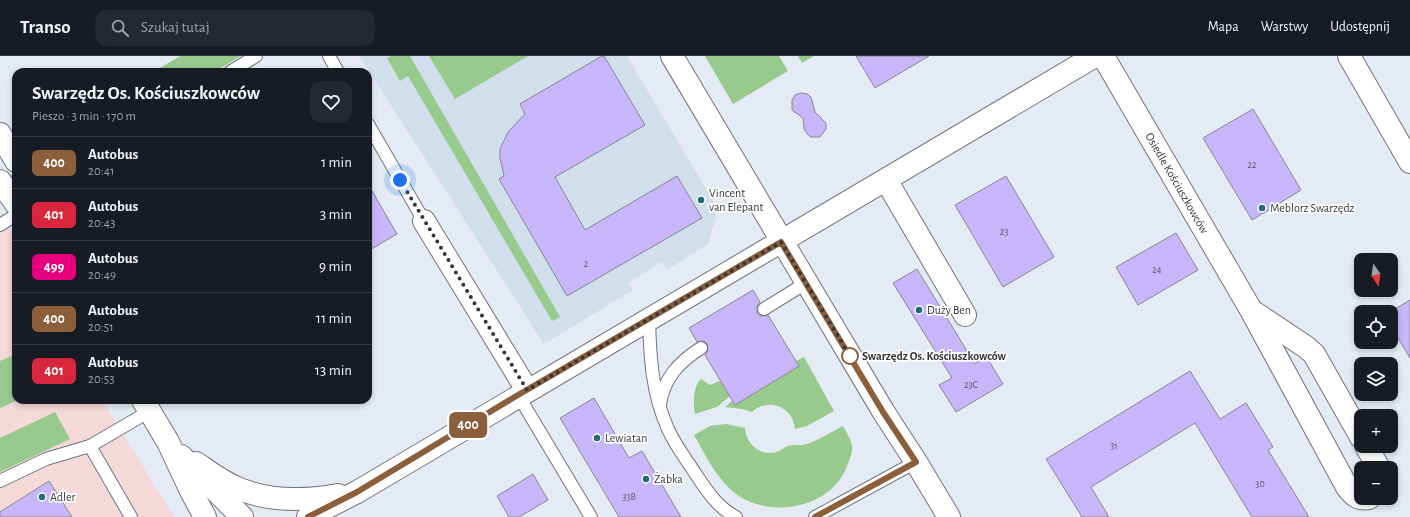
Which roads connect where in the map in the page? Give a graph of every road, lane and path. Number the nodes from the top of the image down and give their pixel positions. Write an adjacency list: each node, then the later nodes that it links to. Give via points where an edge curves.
1 (256, 56): 7 (lane)
2 (328, 56): 8 (lane)
3 (672, 56): 19 (street)
4 (1095, 56): 13 (street)
5 (1102, 56): 22 (street, Osiedle Kościuszkowców)
6 (1349, 56): 12 (street)
7 (236, 68)
8 (336, 68)
9 (372, 131): 17 (lane)
10 (0, 134): 11 (street)
11 (12, 154)
12 (1410, 162)
13 (886, 180): 19 (street); 23 (street)
14 (0, 181): 15 (street)
15 (12, 198)
16 (12, 218): 18 (lane)
17 (424, 221): 26 (street)
18 (0, 225)
19 (781, 242): 20 (street); 24 (street)
20 (806, 283): 21 (lane); 32 (street)
21 (764, 309)
22 (1251, 310): 29 (street, Osiedle Kościuszkowców, via 1314,354); 35 (street, Osiedle Kościuszkowców)
23 (966, 315)
24 (649, 319): 26 (street); 28 (lane, via 651,364)
25 (700, 348): 28 (lane, via 687,356 674,370 664,389)
26 (523, 392): 34 (street); 41 (lane)
27 (146, 405): 30 (street); 31 (lane)
28 (660, 407): 42 (lane, via 672,437 705,488 723,509)
29 (1354, 425)
30 (168, 442): 34 (street, via 219,479 253,494 300,500); 37 (street); 38 (street)
31 (90, 446): 33 (lane, via 46,459); 36 (lane)
32 (916, 462): 43 (lane); 44 (street)
33 (0, 481)
34 (357, 492): 39 (street); 40 (street)
35 (1354, 496)
36 (130, 517)
37 (205, 517)
38 (242, 517)
39 (308, 517)
40 (336, 517)
41 (591, 517)
42 (736, 517)
43 (815, 517)
44 (949, 517)

